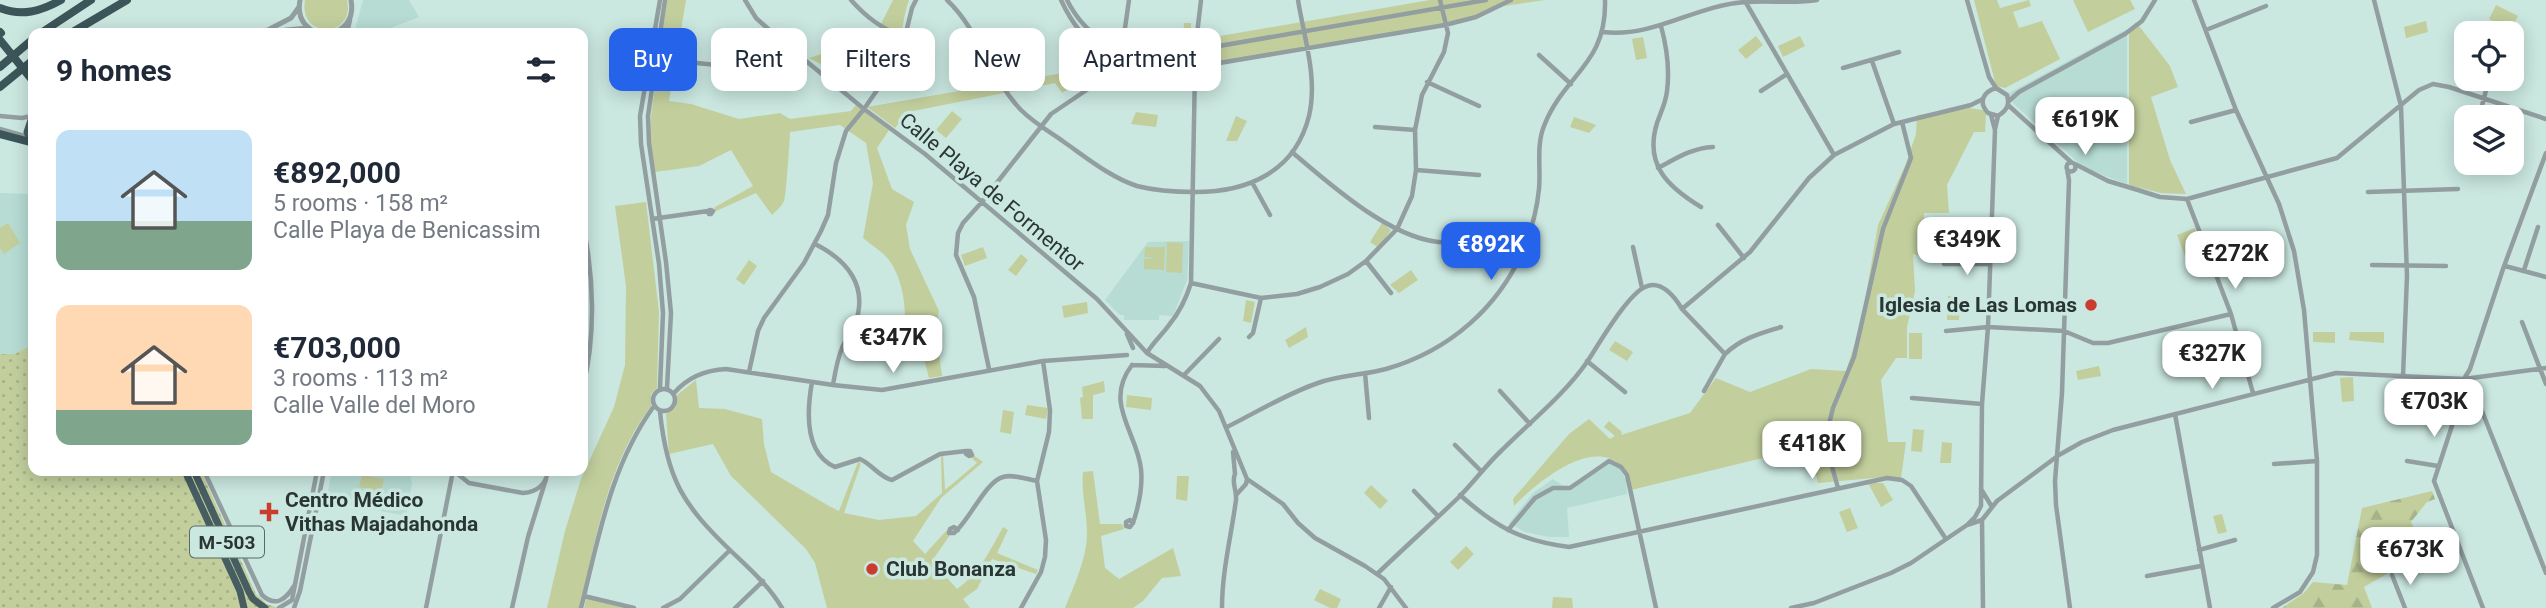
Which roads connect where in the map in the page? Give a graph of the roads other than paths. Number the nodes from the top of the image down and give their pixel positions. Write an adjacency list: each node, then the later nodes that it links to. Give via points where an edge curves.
1 (61, 0): 27 (highway, via 31,12)
2 (91, 0): 32 (highway)
3 (127, 0): 33 (highway)
4 (354, 0): 29 (street)
5 (663, 0): 38 (street)
6 (745, 0): 82 (street, Calle Playa de Formentor, via 756,19)
7 (851, 0): 39 (street)
8 (916, 0): 40 (street)
9 (947, 0): 95 (street, via 976,36 1006,92)
10 (1061, 0): 41 (street)
11 (1067, 0): 42 (street)
12 (1129, 0): 43 (street)
13 (1201, 0): 44 (street)
14 (1298, 0): 47 (street)
15 (1440, 0): 28 (street)
16 (1486, 0): 28 (street)
17 (1511, 0): 30 (street, via 1476,18)
18 (1605, 0): 46 (street)
19 (1818, 0): 24 (street)
20 (1967, 0): 62 (street)
21 (2155, 0): 77 (street, via 2142,21 2125,34)
22 (2194, 0): 45 (street)
23 (2374, 0): 81 (street)
24 (1745, 1): 31 (street, via 1691,13); 61 (street)
25 (299, 2): 34 (street, via 291,18); 35 (street, via 299,15)
26 (2266, 6): 45 (street)
27 (0, 8)
28 (1442, 9): 30 (street); 47 (street)
29 (350, 20): 36 (street); 37 (street)
30 (1446, 25): 51 (street); 63 (street, via 1444,52)
31 (1661, 26): 46 (street, via 1633,34); 107 (street, via 1669,64 1667,92 1654,139)
32 (49, 28)
33 (79, 28)
34 (272, 28)
35 (308, 28)
36 (343, 28)
37 (349, 28)
38 (658, 28)
39 (883, 28)
40 (908, 28)
41 (1078, 28)
42 (1086, 28)
43 (1123, 28)
44 (1197, 28)
45 (2206, 30): 84 (street)
46 (1603, 32): 64 (street)
47 (1303, 33): 50 (street); 51 (street)
48 (0, 35): 58 (highway, bridge); 60 (highway, bridge)
49 (28, 43): 57 (highway)
50 (1221, 47)
51 (1307, 48): 55 (street); 102 (street, via 1312,100 1303,134)
52 (1899, 52): 54 (street)
53 (1539, 55): 64 (street)
54 (1872, 61): 59 (street); 94 (street)
55 (1221, 63)
56 (28, 64): 65 (highway)
57 (0, 67)
58 (28, 67)
59 (1843, 68)
60 (28, 74)
61 (1787, 74): 73 (street); 104 (street)
62 (1989, 77): 66 (street); 67 (street)
63 (1427, 82): 80 (street); 97 (street)
64 (1571, 84): 169 (street, via 1555,102 1543,128 1534,217 1518,261 1497,295 1441,346)
65 (0, 88)
66 (1996, 88): 67 (street); 77 (street)
67 (1988, 90): 76 (street)
68 (645, 91): 122 (street, via 641,144)
69 (650, 91): 121 (street, via 649,143)
70 (877, 91): 82 (street)
71 (1085, 91): 95 (street)
72 (1195, 91): 114 (street)
73 (1762, 91)
74 (2485, 91): 75 (street)
75 (2482, 98): 79 (street); 81 (street, via 2433,84); 91 (street)
76 (1983, 99): 78 (street); 83 (street)
77 (2008, 100): 85 (street); 86 (street)
78 (1971, 105): 83 (street); 92 (street)
79 (2481, 105)
80 (1479, 106)
81 (2400, 106): 110 (street, via 2337,158); 113 (street)
82 (864, 109): 117 (street, Calle Playa de Formentor); 127 (street, via 841,143 828,215)
83 (1984, 109): 87 (street)
84 (2236, 110): 93 (street); 110 (street)
85 (2004, 111): 86 (street); 90 (street)
86 (2015, 113): 106 (street)
87 (1991, 115): 90 (street); 98 (street)
88 (0, 116): 89 (street)
89 (28, 116)
90 (1998, 116): 98 (street)
91 (2546, 119)
92 (1902, 122): 94 (street); 217 (street, via 1911,159 1882,229 1854,357 1829,424 1826,445)
93 (2191, 122)
94 (1894, 124): 104 (street)
95 (1041, 126): 114 (street, via 1121,179 1154,190); 117 (street)
96 (1375, 127): 97 (street)
97 (1415, 130): 108 (street)
98 (1995, 130): 132 (street)
99 (0, 131): 100 (highway)
100 (28, 141)
101 (1713, 147): 107 (street, via 1687,152)
102 (1292, 152): 111 (street); 125 (street, via 1335,188)
103 (2546, 153): 105 (street)
104 (1834, 155): 129 (street, via 1809,178)
105 (2544, 166): 135 (street)
106 (2071, 167): 116 (street, via 2160,197); 151 (street)
107 (1658, 168): 118 (street, via 1670,186)
108 (1416, 170): 109 (street); 125 (street, via 1412,196)
109 (1479, 175)
110 (2265, 178): 116 (street); 173 (street, via 2294,251)
111 (1253, 184): 114 (street); 120 (street)
112 (2458, 189): 113 (street)
113 (2405, 191): 115 (street); 134 (street)
114 (1194, 192): 140 (street)
115 (2368, 192)
116 (2187, 199): 145 (street)
117 (981, 202): 147 (street, Calle Playa de Formentor); 166 (street, via 958,233 956,255 974,297)
118 (1701, 207)
119 (708, 211): 121 (street)
120 (1270, 215)
121 (659, 218): 122 (street); 178 (street, via 671,313)
122 (652, 219): 177 (street, via 663,313)
123 (1718, 225): 129 (street)
124 (2538, 227): 138 (street)
125 (1397, 229): 126 (street, via 1423,241); 130 (street)
126 (1453, 242)
127 (816, 244): 168 (street, via 764,318); 176 (street, via 833,253 852,274 860,306 837,361)
128 (1633, 247): 141 (street)
129 (1744, 258): 144 (street)
130 (1366, 261): 142 (street); 143 (street, via 1320,287)
131 (1944, 264): 132 (street)
132 (1990, 264): 149 (street)
133 (2372, 265): 134 (street)
134 (2406, 265): 137 (street); 171 (street)
135 (2505, 265): 138 (street); 172 (street)
136 (588, 266): 165 (street)
137 (2446, 266)
138 (2524, 270): 139 (street)
139 (2546, 277)
140 (1191, 284): 143 (street); 154 (street, via 1180,311)
141 (1642, 288): 144 (street, via 1663,287); 161 (street)
142 (1391, 293)
143 (1261, 298): 152 (street)
144 (1682, 309): 158 (street)
145 (2231, 314): 151 (street, via 2108,343 2093,343); 183 (street)
146 (2522, 323): 167 (street)
147 (1124, 327): 155 (street, Calle Playa de Formentor); 156 (street, Calle Playa de Formentor)
148 (1781, 327): 158 (street, via 1749,336)
149 (1988, 327): 150 (street); 151 (street); 186 (street)
150 (1946, 331)
151 (2064, 331): 196 (street)
152 (1250, 337)
153 (1219, 339): 170 (street)
154 (1152, 343): 155 (street); 157 (street)
155 (1142, 347): 156 (street); 157 (street, Calle Playa de Formentor)
156 (1133, 348): 159 (street)
157 (1147, 353): 163 (street); 164 (street, Calle Playa de Formentor)
158 (1725, 354): 180 (street)
159 (1127, 355): 160 (street); 162 (street)
160 (1043, 361): 166 (street); 213 (street, via 1050,421)
161 (1587, 361): 181 (street); 191 (street)
162 (1132, 365): 163 (street); 229 (street, via 1121,389 1121,410 1141,466 1141,496)
163 (1144, 365): 164 (street)
164 (1165, 366): 170 (street)
165 (588, 367)
166 (989, 369): 176 (street, via 882,390)
167 (2543, 369): 172 (street); 175 (street)
168 (749, 372): 174 (street); 182 (street, via 709,370)
169 (1365, 373): 190 (street); 192 (street, via 1310,386)
170 (1184, 375): 192 (street, via 1210,398)
171 (2403, 376): 172 (street); 173 (street, via 2336,373)
172 (2464, 379): 200 (street)
173 (2309, 381): 183 (street); 197 (street)
174 (812, 382): 176 (street); 195 (street, via 809,425 816,451 835,467 860,459 892,480 940,454)
175 (2546, 384)
176 (833, 385)
177 (660, 388): 178 (street); 187 (street, via 653,395)
178 (667, 388): 182 (street)
179 (1500, 391): 191 (street)
180 (1704, 391)
181 (1625, 392)
182 (674, 393): 188 (street, via 675,403)
183 (2253, 393): 189 (street)
184 (1912, 398): 186 (street)
185 (2478, 401): 238 (street)
186 (1982, 404): 218 (street)
187 (654, 407): 188 (street); 245 (street, via 640,425 614,480)
188 (660, 412): 235 (street, via 665,454 687,503)
189 (2175, 414): 196 (street, via 2113,430); 236 (street)
190 (1369, 418)
191 (1530, 424): 201 (street)
192 (1227, 427): 193 (street)
193 (1232, 441): 202 (street); 214 (street)
194 (1455, 444): 201 (street)
195 (966, 450)
196 (2059, 455): 226 (street); 264 (street, via 2056,505)
197 (2317, 461): 199 (street); 266 (street, via 2313,572 2300,592)
198 (2407, 461): 200 (street)
199 (2274, 464)
200 (2438, 466): 268 (street, via 2434,481 2438,495)
201 (1481, 471): 222 (street)
202 (1236, 474): 214 (street); 216 (street)
203 (187, 476): 246 (highway, M-503)
204 (201, 476): 247 (highway, M-503, via 249,592)
205 (202, 476): 243 (street, via 262,595 268,601 282,601)
206 (316, 476): 243 (street)
207 (323, 476): 249 (street)
208 (452, 476): 215 (street)
209 (458, 476): 211 (street)
210 (548, 476): 212 (street)
211 (461, 479): 215 (street); 220 (street)
212 (547, 479): 220 (street); 224 (street)
213 (1037, 481): 230 (street, via 1004,476 995,481); 257 (street, via 1045,558)
214 (1245, 481): 216 (street); 221 (street); 239 (street, via 1283,504 1315,538)
215 (451, 485): 250 (street)
216 (1235, 485): 221 (street)
217 (1838, 488): 232 (street); 233 (street, via 1887,478 1902,480 1922,500)
218 (1981, 489): 223 (street); 225 (street)
219 (1414, 491): 227 (street)
220 (530, 492): 224 (street)
221 (1236, 494): 258 (street, via 1222,579)
222 (1460, 495): 227 (street); 231 (street)
223 (1987, 499): 225 (street); 226 (street)
224 (538, 502): 251 (street)
225 (1981, 505): 226 (street); 228 (street)
226 (1990, 508): 228 (street)
227 (1438, 516): 239 (street)
228 (1978, 520): 233 (street); 263 (street)
229 (1133, 523)
230 (958, 530)
231 (1508, 530): 232 (street, via 1523,539 1569,547); 232 (street, via 1535,498 1553,488 1570,488 1609,461 1627,475)
232 (1639, 533): 261 (street)
233 (1946, 539): 262 (street, via 1891,573)
234 (2235, 540): 236 (street)
235 (730, 550): 242 (street); 254 (street, via 680,600)
236 (2199, 550): 237 (street)
237 (2201, 566): 241 (street); 265 (street)
238 (2546, 573)
239 (1377, 574): 244 (street)
240 (2392, 575): 267 (street)
241 (2147, 576)
242 (763, 581): 255 (street); 256 (street)
243 (293, 586): 248 (street, via 292,600)
244 (1391, 587): 259 (street); 260 (street)
245 (584, 596): 252 (street); 253 (street)
246 (244, 608)
247 (265, 608)
248 (279, 608)
249 (294, 608)
250 (426, 608)
251 (512, 608)
252 (581, 608)
253 (634, 608)
254 (663, 608)
255 (735, 608)
256 (782, 608)
257 (1021, 608)
258 (1222, 608)
259 (1379, 608)
260 (1406, 608)
261 (1656, 608)
262 (1791, 608)
263 (1983, 608)
264 (2070, 608)
265 (2210, 608)
266 (2273, 608)
267 (2405, 608)
268 (2483, 608)

